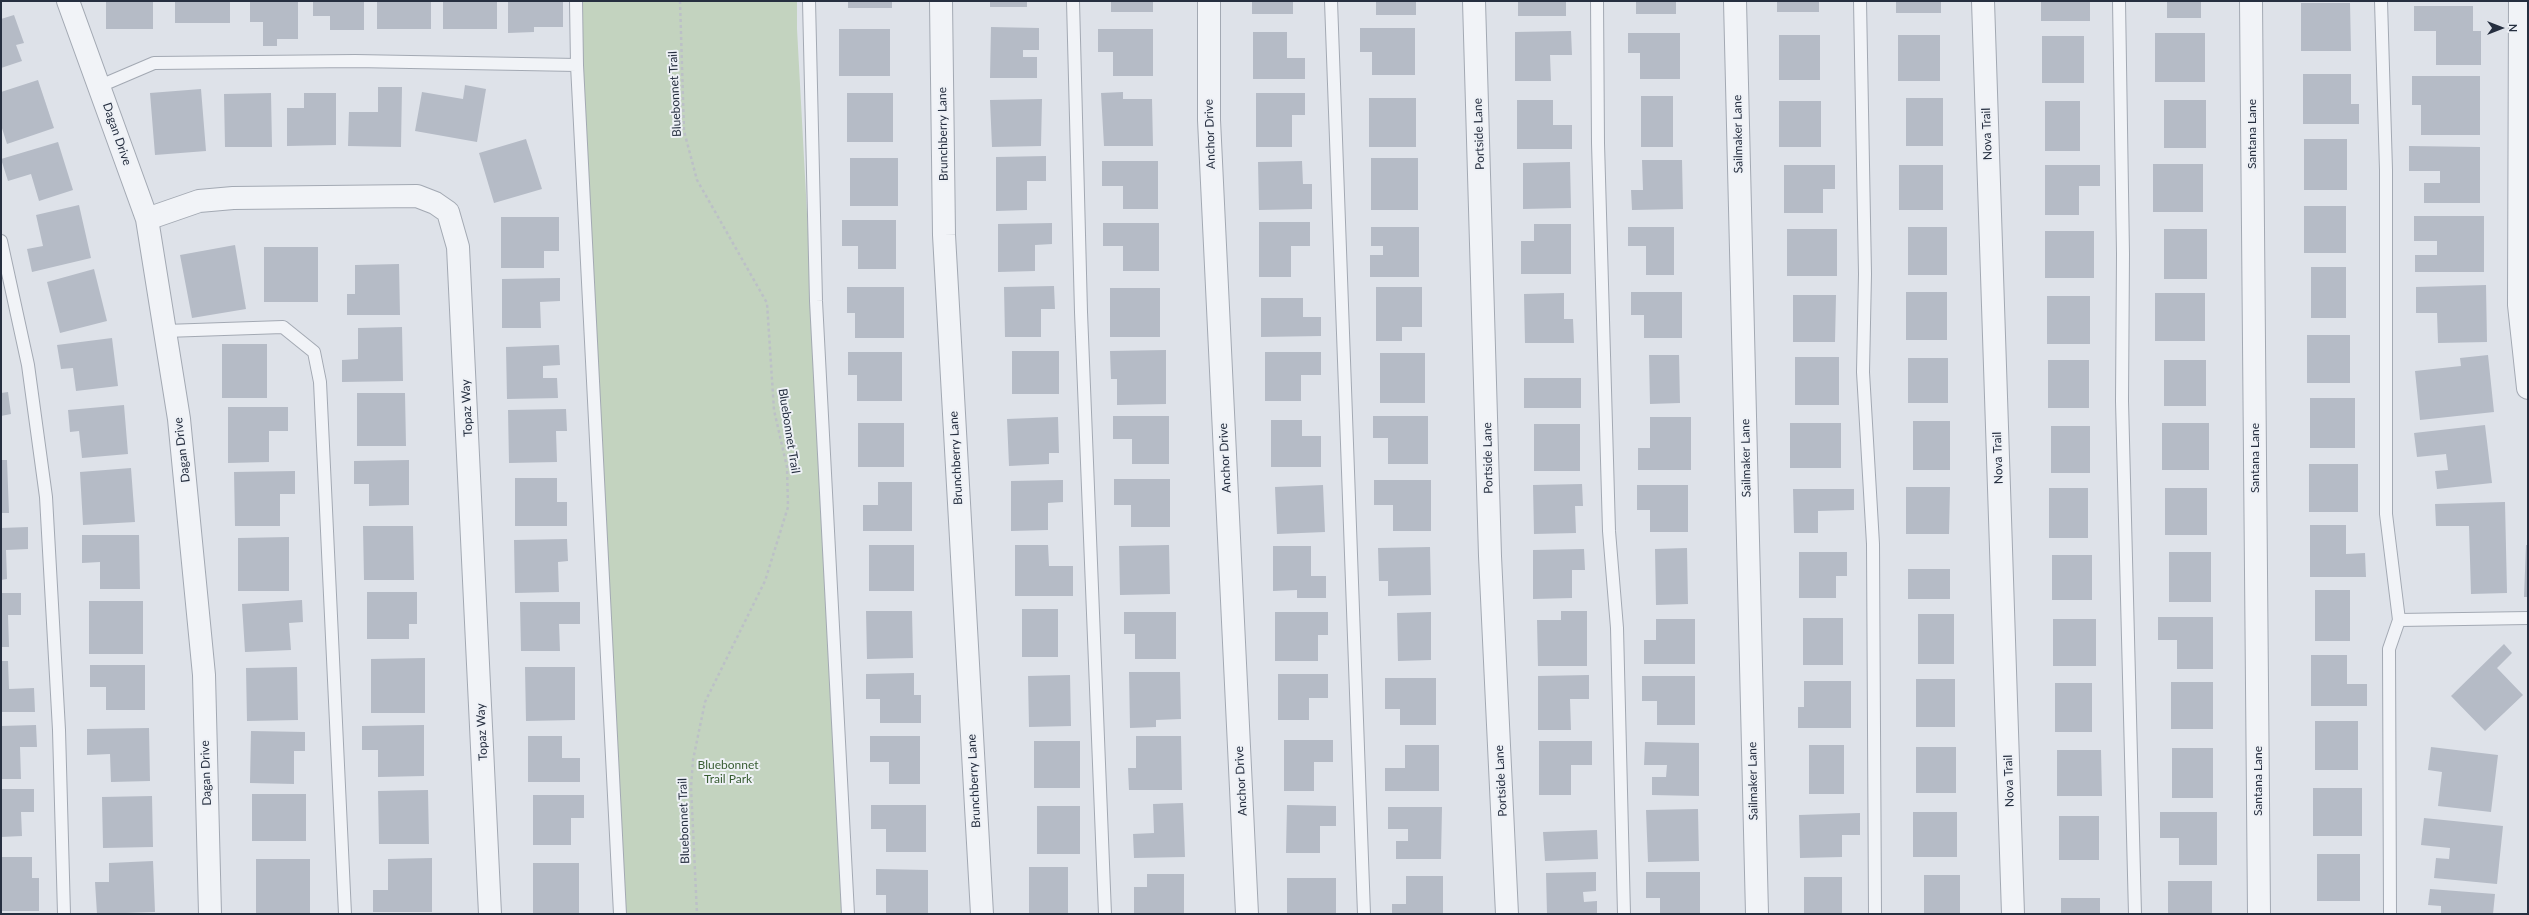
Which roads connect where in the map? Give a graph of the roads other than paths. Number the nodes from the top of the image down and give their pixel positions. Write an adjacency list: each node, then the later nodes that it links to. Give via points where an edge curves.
1 (68, 1): 18 (street, Dagan Drive)
2 (576, 1): 17 (lane)
3 (809, 1): 31 (lane, via 816,301)
4 (941, 1): 32 (street, Brunchberry Lane, via 944,235)
5 (1073, 1): 33 (lane, via 1081,312)
6 (1209, 1): 34 (street, Anchor Drive, via 1209,120)
7 (1331, 1): 35 (lane)
8 (1474, 1): 36 (street, Portside Lane, via 1490,556)
9 (1597, 1): 37 (lane, via 1598,144 1609,531 1617,628)
10 (1735, 1): 38 (street, Sailmaker Lane)
11 (1860, 1): 39 (lane, via 1865,274 1863,372 1873,544)
12 (1983, 1): 40 (street, Nova Trail)
13 (2119, 1): 41 (lane, via 2123,254 2122,401)
14 (2251, 1): 42 (street, Santana Lane)
15 (2381, 1): 25 (lane, via 2386,170 2386,514)
16 (2520, 1): 19 (street)
17 (576, 64): 18 (lane, via 356,61 154,63); 30 (lane)
18 (100, 86): 20 (street, Dagan Drive)
19 (2523, 173): 23 (street, via 2519,305)
20 (146, 219): 22 (street, Dagan Drive); 29 (street, Topaz Way, via 199,201 232,198 417,196 435,203 448,212 458,247 459,262)
21 (1, 241): 26 (lane, via 28,365 46,496 59,730)
22 (165, 331): 27 (street, Dagan Drive, via 179,419 204,675); 28 (lane, via 283,327 314,352 320,382)
23 (2528, 388)
24 (2528, 618): 25 (lane)
25 (2399, 620): 43 (lane, via 2389,649)
26 (64, 914)
27 (210, 914)
28 (345, 914)
29 (490, 914)
30 (620, 914)
31 (848, 914)
32 (982, 914)
33 (1105, 914)
34 (1247, 914)
35 (1364, 914)
36 (1507, 914)
37 (1624, 914)
38 (1757, 914)
39 (1875, 914)
40 (2013, 914)
41 (2135, 914)
42 (2259, 914)
43 (2390, 914)

